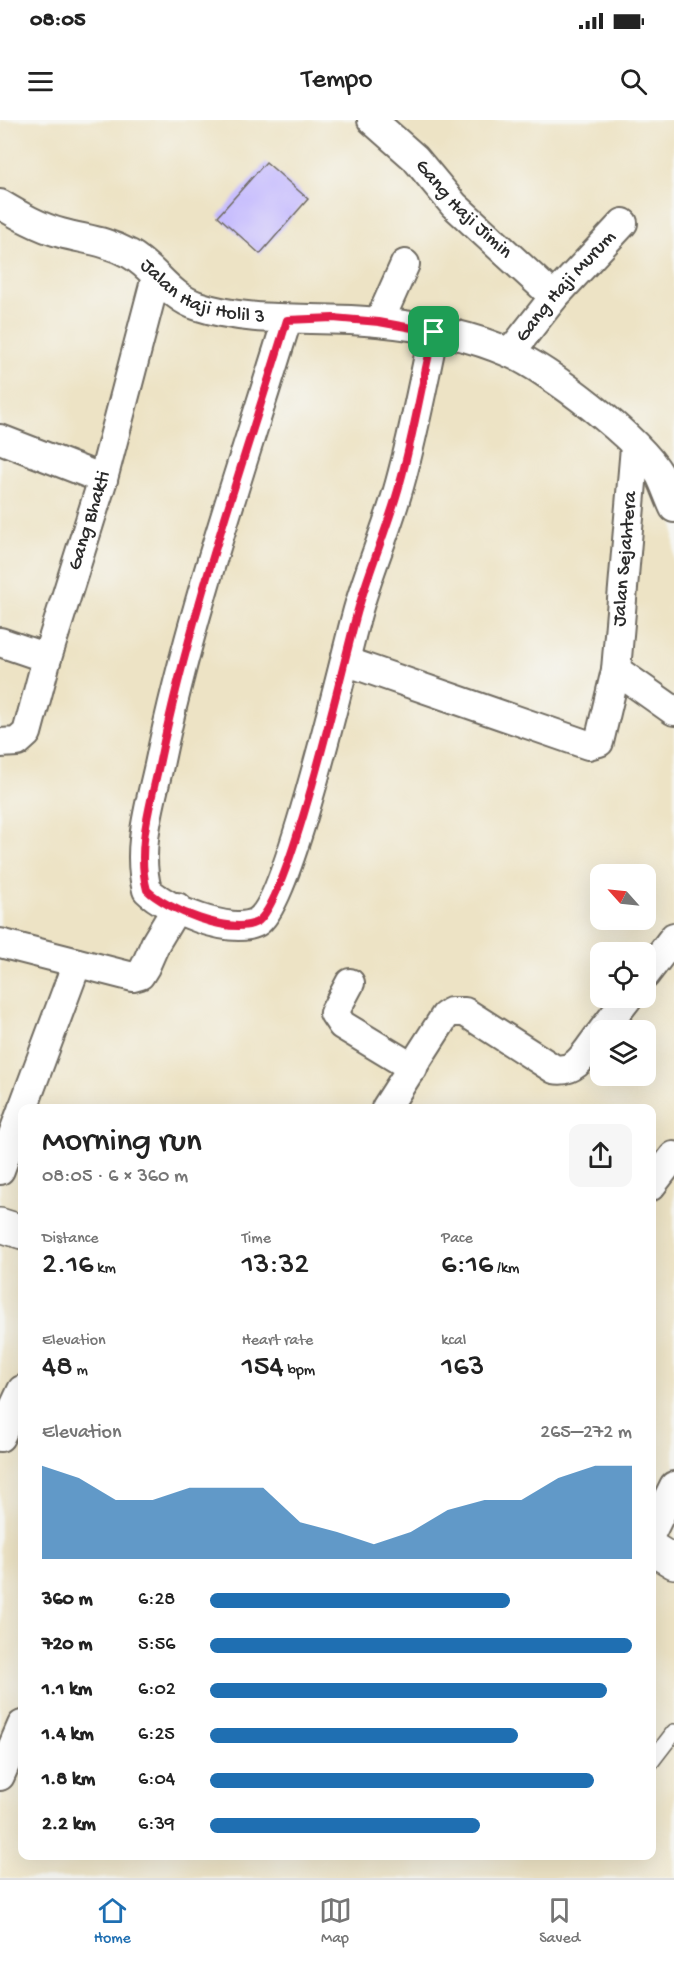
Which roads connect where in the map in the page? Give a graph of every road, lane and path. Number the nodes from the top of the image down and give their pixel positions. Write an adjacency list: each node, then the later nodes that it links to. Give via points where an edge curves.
1 (372, 120): 6 (street, Gang Haji Jimin, via 416,158 454,205)
2 (0, 204): 5 (street, Jalan Haji Holil 3, via 30,221 62,233 99,240 132,255)
3 (623, 223): 6 (street, Gang Haji Murum)
4 (405, 264): 8 (street)
5 (156, 277): 7 (street, Jalan Haji Holil 3, via 198,306); 14 (street, Gang Bhakti)
6 (554, 297): 10 (street, Gang Haji Murum)
7 (287, 320): 8 (street, Jalan Haji Holil 3); 22 (street, via 193,627 145,831 143,869 147,890)
8 (379, 322): 9 (street, Jalan Haji Holil 3)
9 (434, 332): 10 (street, Jalan Haji Holil 3); 18 (street, via 400,483 356,615)
10 (510, 353): 12 (street, Jalan Haji Holil 3, via 603,415)
11 (0, 439): 14 (street)
12 (635, 447): 13 (street, Jalan Haji Holil 3); 19 (street, Jalan Sejahtera)
13 (667, 466): 15 (street, Jalan Haji Holil 3)
14 (103, 479): 17 (street, Gang Bhakti)
15 (674, 508)
16 (0, 642): 17 (street)
17 (46, 658): 21 (street, Gang Bhakti, via 27,733 17,742)
18 (345, 661): 19 (street, Jalan Sejahtera, via 588,745 594,745 601,737); 22 (street, via 298,836 278,891 265,913 256,922 222,926)
19 (616, 670): 20 (street)
20 (674, 711)
21 (0, 743)
22 (177, 907): 26 (street, via 140,975 132,977)
23 (674, 938): 25 (street)
24 (0, 943): 26 (street)
25 (656, 961)
26 (77, 963): 32 (street)
27 (350, 983): 31 (street, via 334,1013 336,1018)
28 (620, 1008): 29 (street)
29 (611, 1020)
30 (590, 1047): 31 (street, via 575,1067 554,1069 465,1012 451,1012)
31 (412, 1068): 33 (street)
32 (25, 1104)
33 (389, 1104)
34 (18, 1122): 36 (street)
35 (674, 1156): 37 (street)
36 (0, 1170)
37 (656, 1179)
38 (0, 1225): 39 (street)
39 (18, 1231)
40 (18, 1399): 41 (street)
41 (0, 1437)
42 (674, 1486): 43 (street)
43 (656, 1523)
44 (656, 1551): 45 (street)
45 (674, 1562)
46 (674, 1732): 48 (lane)
47 (18, 1734): 49 (street)
48 (656, 1755)
49 (0, 1776)

